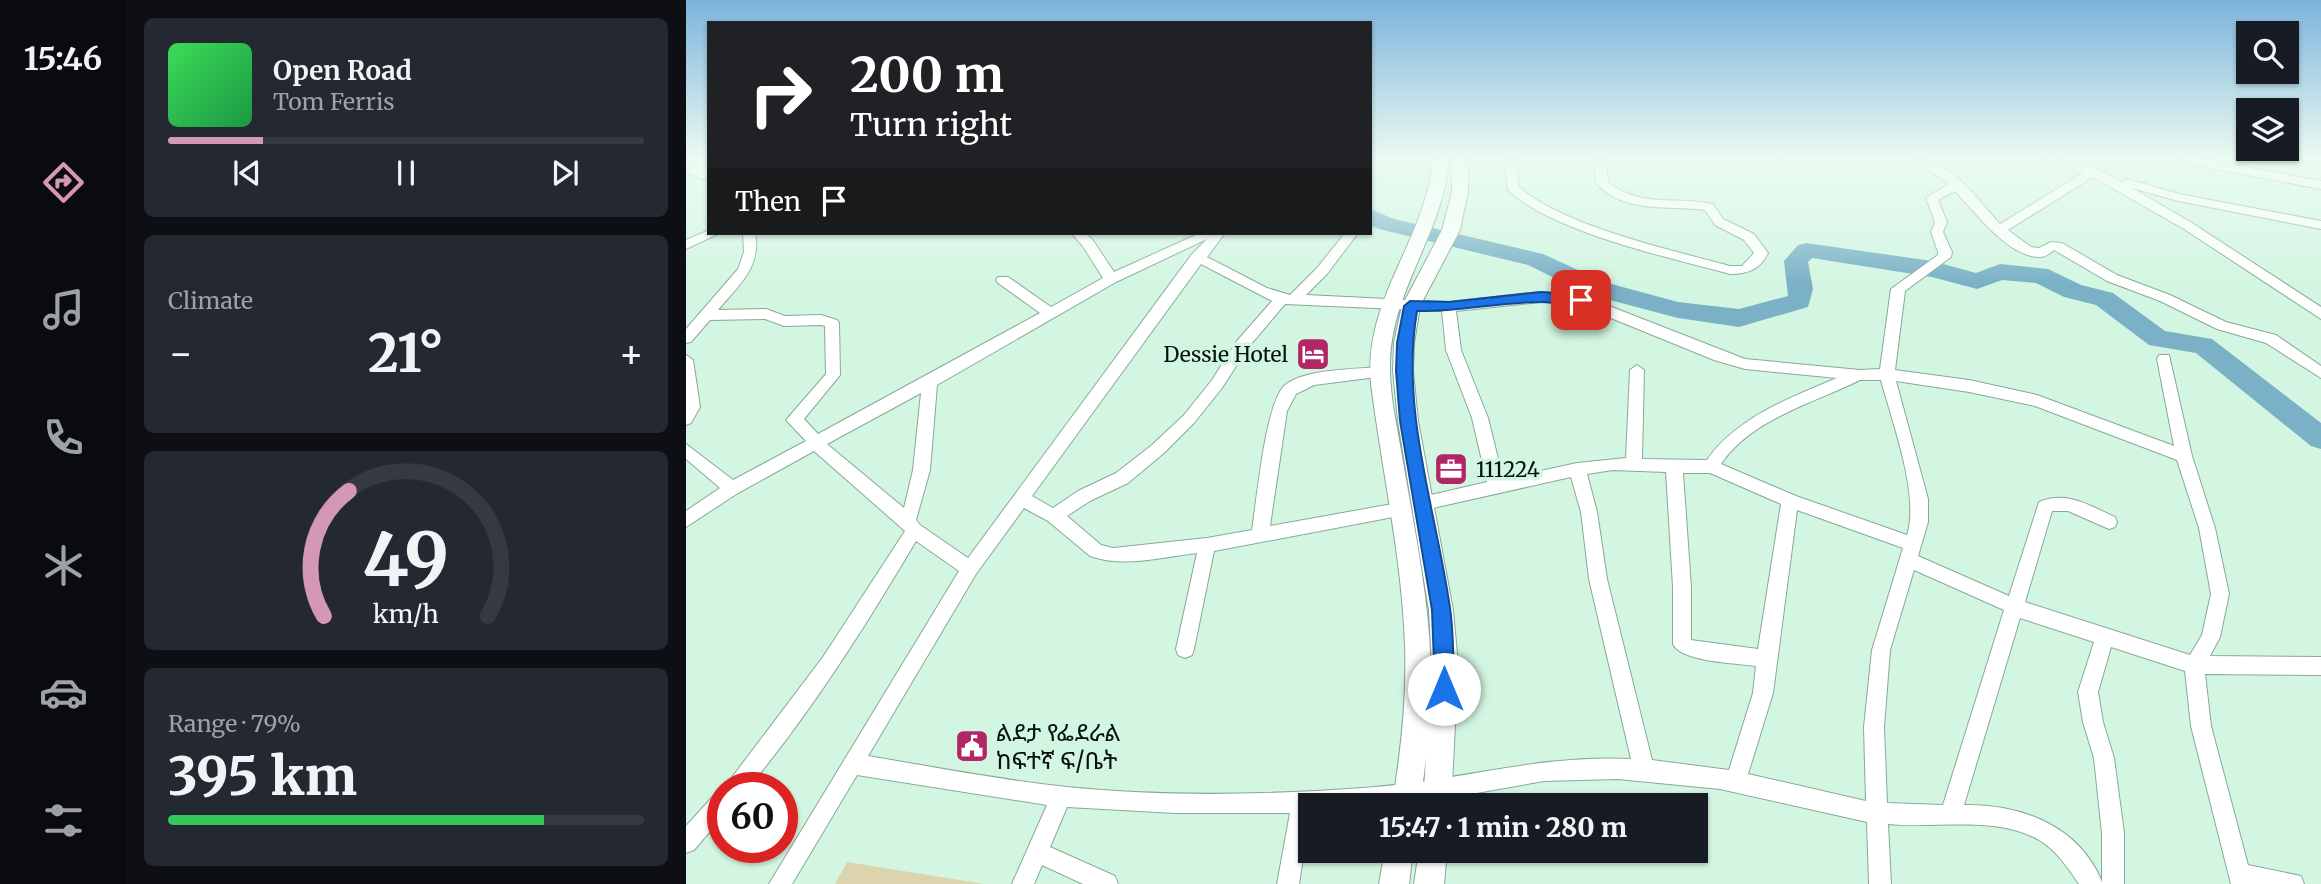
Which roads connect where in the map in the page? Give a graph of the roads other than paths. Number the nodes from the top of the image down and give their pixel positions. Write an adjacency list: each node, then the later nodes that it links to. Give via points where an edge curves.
1 (1439, 200): 12 (main road)
2 (1455, 200): 12 (main road)
3 (1524, 200): 4 (street, via 1604,233 1730,270 1745,270 1759,258 1761,253 1749,237 1719,222 1709,207)
4 (1635, 200)
5 (1934, 200): 35 (street, via 1944,257 1898,289)
6 (1971, 200): 11 (street)
7 (2052, 200): 11 (street)
8 (2144, 200): 27 (street)
9 (2195, 200): 10 (street)
10 (2321, 225)
11 (1999, 230): 34 (street, via 2027,251 2037,254 2057,246 2112,278 2222,326 2272,340)
12 (1437, 233): 24 (main road)
13 (710, 235): 19 (street)
14 (749, 235): 28 (street, via 749,262)
15 (1078, 235): 21 (street)
16 (1206, 235): 21 (street)
17 (1209, 235): 20 (street)
18 (1350, 235): 23 (street)
19 (686, 246)
20 (1198, 257): 23 (street); 48 (street)
21 (1111, 279): 26 (street)
22 (1003, 280): 26 (street)
23 (1287, 299): 24 (street); 52 (street, via 1242,345 1181,427 1122,478)
24 (1400, 305): 25 (street); 33 (main road, via 1383,336); 50 (main road, via 1408,421)
25 (1449, 307): 36 (street, via 1541,297 1581,300 1745,364); 47 (street, via 1447,322 1480,417)
26 (1049, 313): 37 (street)
27 (2321, 314)
28 (708, 315): 29 (street); 39 (street, via 766,314 784,321 832,323 833,375 794,420)
29 (686, 338)
30 (686, 359): 38 (street, via 692,407)
31 (2164, 359): 41 (street)
32 (1637, 370): 42 (street)
33 (1380, 372): 51 (main road); 56 (street, via 1311,380 1290,390 1279,411)
34 (2321, 373)
35 (1886, 374): 36 (street); 41 (street, via 2037,401); 58 (street, via 1920,499)
36 (1860, 375): 44 (street, via 1749,429 1725,446)
37 (930, 382): 39 (street); 55 (street, via 924,457)
38 (686, 419)
39 (816, 443): 46 (street); 55 (street)
40 (686, 450): 46 (street)
41 (2184, 456): 64 (street, via 2207,528 2220,594 2211,637)
42 (1634, 464): 43 (street); 45 (street)
43 (1674, 465): 44 (street); 63 (street, via 1682,644)
44 (1711, 467): 49 (street)
45 (1577, 469): 47 (street); 67 (street)
46 (732, 488): 53 (street)
47 (1497, 488): 50 (street)
48 (1023, 499): 52 (street); 59 (street)
49 (1790, 501): 58 (street); 63 (street)
50 (1424, 503): 71 (main road, via 1445,665)
51 (1398, 510): 56 (street); 70 (main road, via 1420,669 1417,738)
52 (1054, 516): 57 (street, via 1096,551 1113,555)
53 (686, 520)
54 (2109, 522): 60 (street, via 2064,503 2045,508)
55 (911, 525): 59 (street); 68 (street, via 856,623)
56 (1260, 534): 57 (street)
57 (1207, 545): 62 (street)
58 (1913, 552): 60 (street); 75 (street, via 1881,650 1874,727)
59 (970, 569): 66 (street)
60 (2014, 606): 61 (street); 76 (street)
61 (2105, 637): 64 (street); 92 (street, via 2088,692 2104,758 2113,833)
62 (1185, 649)
63 (1766, 659): 69 (street, via 1763,693)
64 (2194, 666): 65 (street); 83 (street, via 2201,726)
65 (2321, 666)
66 (852, 764): 73 (street); 84 (street)
67 (1644, 771): 69 (street); 72 (street, via 1577,768)
68 (746, 772)
69 (1735, 782): 75 (street)
70 (1408, 793)
71 (1438, 793)
72 (1461, 793)
73 (1061, 797): 74 (street, via 1139,802); 80 (street)
74 (1298, 801)
75 (1879, 814): 76 (street); 90 (street)
76 (1950, 815): 91 (street, via 1995,815 2030,822 2057,837)
77 (707, 818): 79 (street)
78 (1298, 829): 87 (street)
79 (686, 842)
80 (1038, 852): 85 (street); 86 (street)
81 (1397, 863): 88 (main road)
82 (1431, 863): 89 (main road)
83 (2241, 879): 93 (street)
84 (780, 884)
85 (1023, 884)
86 (1107, 884)
87 (1288, 884)
88 (1394, 884)
89 (1429, 884)
90 (1880, 884)
91 (2092, 884)
92 (2113, 884)
93 (2293, 884)

